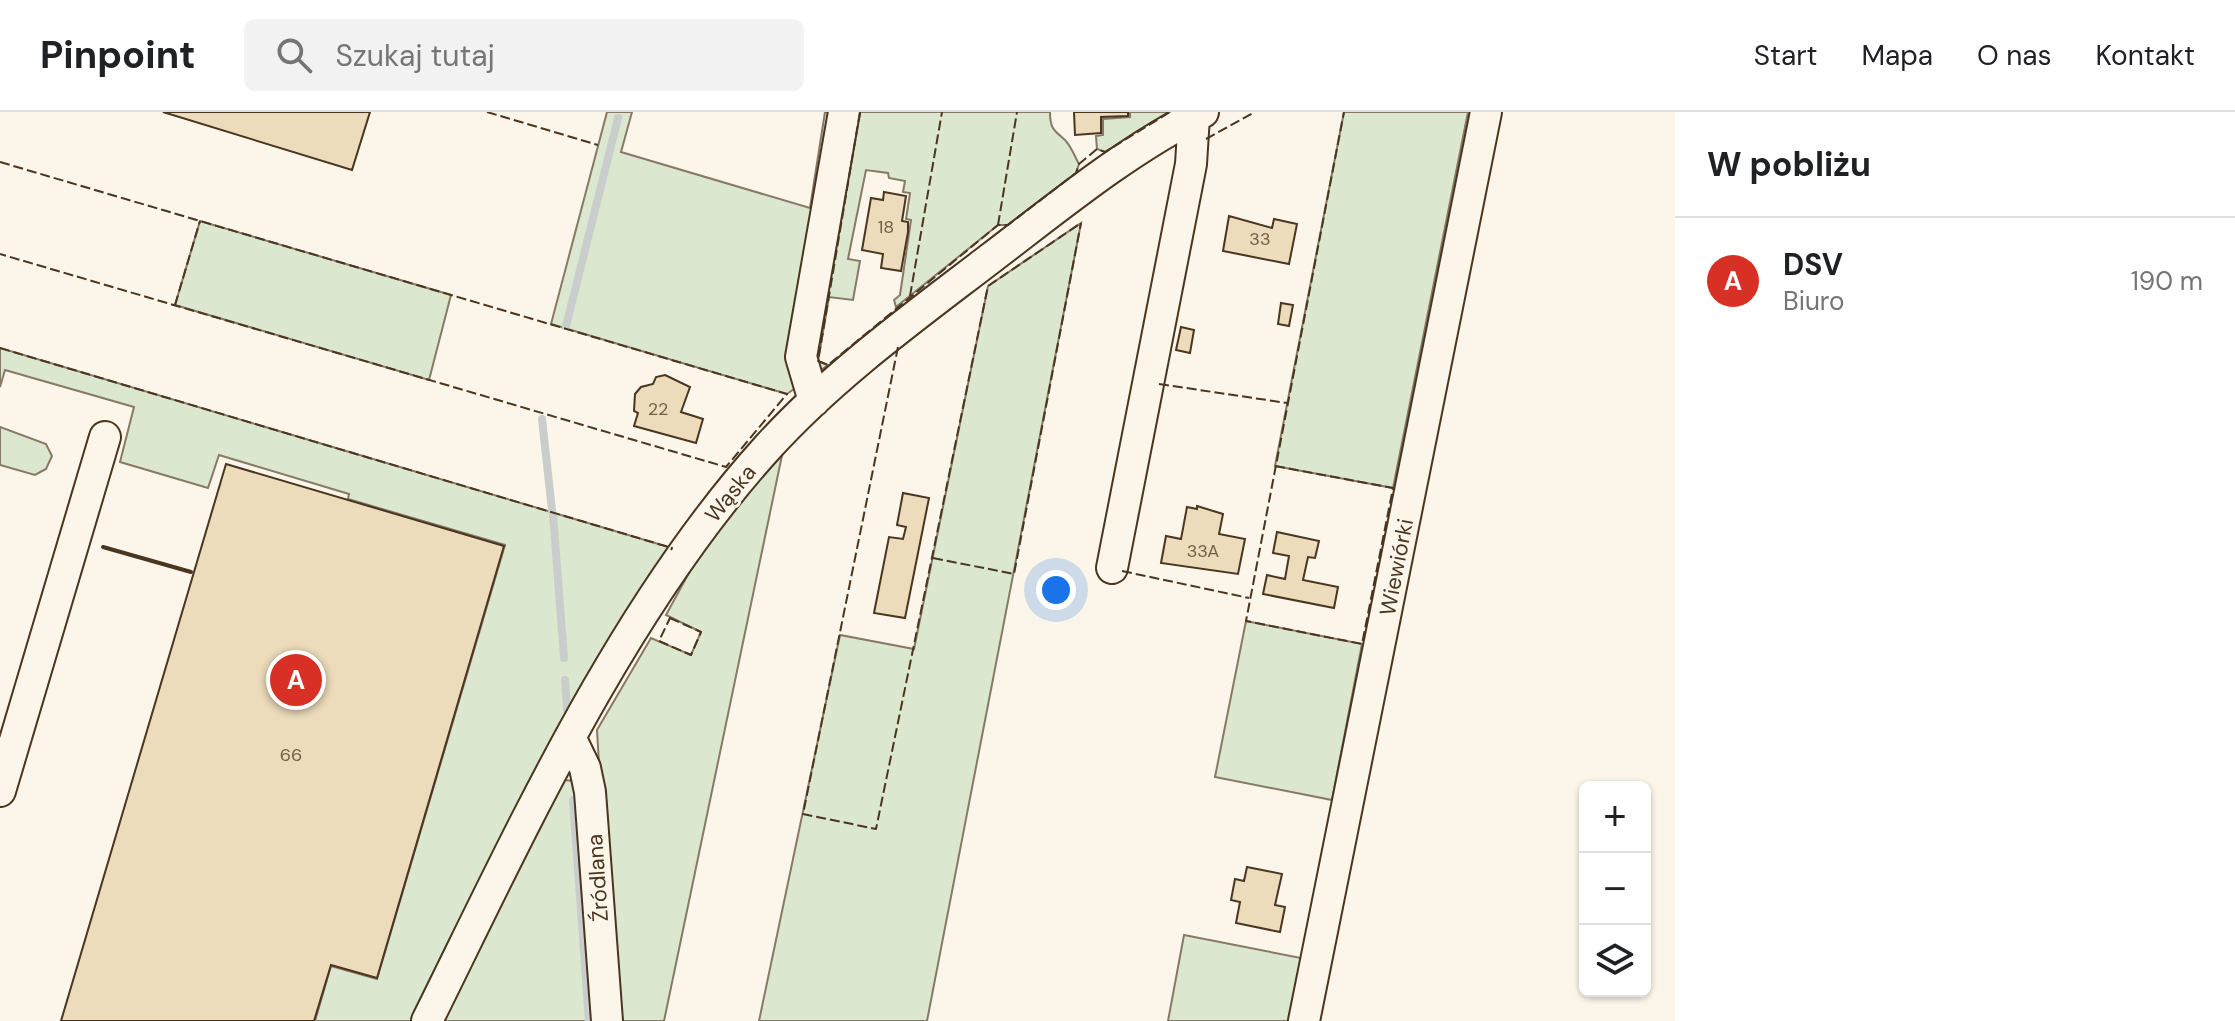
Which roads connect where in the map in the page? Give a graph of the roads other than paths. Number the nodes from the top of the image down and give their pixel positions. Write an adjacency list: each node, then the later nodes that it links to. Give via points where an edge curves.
1 (844, 112): 4 (street, via 801,357)
2 (1486, 112): 11 (street, Wiewiórki)
3 (1198, 114): 4 (street, Wąska, via 1038,222); 6 (street)
4 (814, 401): 7 (street, Wąska, via 768,447 697,535)
5 (105, 437): 8 (street)
6 (1112, 568)
7 (571, 739): 9 (street, Wąska); 10 (street, Źródlana, via 590,792)
8 (0, 791)
9 (427, 1021)
10 (607, 1021)
11 (1304, 1021)

